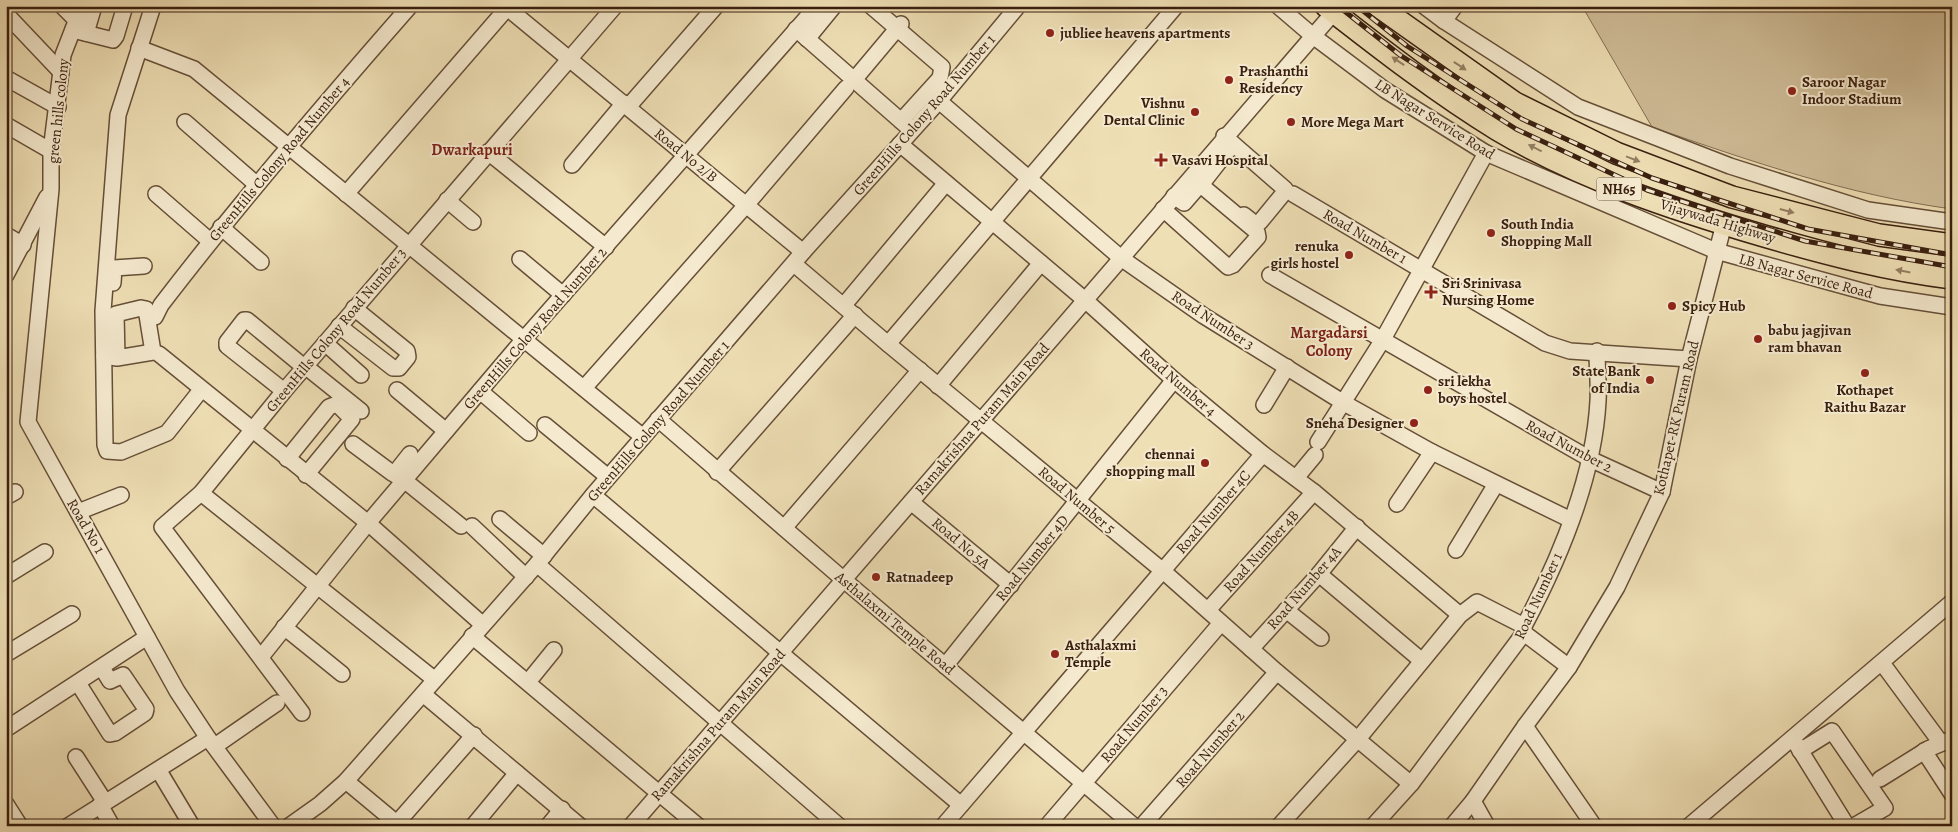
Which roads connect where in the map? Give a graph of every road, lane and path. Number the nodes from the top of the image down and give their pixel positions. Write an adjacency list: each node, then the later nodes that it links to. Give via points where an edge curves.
1 (62, 6): 24 (street)
2 (82, 6): 24 (street, green hills colony)
3 (94, 6): 24 (street)
4 (125, 6): 24 (street, via 115,39)
5 (153, 6): 27 (street)
6 (410, 6): 42 (street, GreenHills Colony Road Number 4)
7 (615, 6): 28 (street, GreenHills Colony Road Number 3)
8 (716, 6): 34 (street)
9 (817, 6): 25 (street, GreenHills Colony Road Number 2)
10 (834, 6): 25 (street)
11 (872, 6): 23 (street)
12 (881, 6): 23 (street)
13 (1018, 6): 30 (street, GreenHills Colony Road Number 1)
14 (1176, 6): 52 (street)
15 (1278, 6): 26 (street, LB Nagar Service Road)
16 (1378, 6): 39 (highway, Vijaywada Highway / NH65, one-way to 39, via 1515,103)
17 (1424, 6): 22 (street)
18 (1455, 6): 22 (street)
19 (508, 7): 28 (street, Road No 2/B); 57 (street)
20 (1330, 9): 26 (street, Ramakrishna Puram Main Road); 49 (highway, Vijaywada Highway / NH65, one-way to 20, via 1498,130 1389,55)
21 (6, 14): 29 (street)
22 (1444, 22): 64 (street, via 1578,107 1730,166 1868,210)
23 (899, 26): 30 (street); 32 (street); 38 (street, via 942,68 940,78)
24 (79, 28): 29 (street, green hills colony, via 63,55)
25 (802, 34): 32 (street); 47 (street, GreenHills Colony Road Number 2)
26 (1313, 36): 40 (street, Ramakrishna Puram Main Road); 46 (street, LB Nagar Service Road, via 1398,98)
27 (139, 48): 42 (street, via 194,70); 90 (street, via 118,115)
28 (569, 58): 34 (street, Road No 2/B); 45 (street, GreenHills Colony Road Number 3)
29 (61, 72): 35 (street, green hills colony)
30 (958, 76): 33 (street, GreenHills Colony Road Number 1)
31 (6, 78): 35 (street)
32 (850, 84): 38 (street); 61 (street)
33 (939, 101): 38 (street, GreenHills Colony Road Number 1); 52 (street, Road Number 3)
34 (626, 105): 47 (street, Road No 2/B); 48 (street)
35 (58, 107): 44 (street, green hills colony)
36 (185, 122): 54 (street)
37 (6, 126): 44 (street)
38 (906, 126): 41 (street, GreenHills Colony Road Number 1)
39 (1577, 134): 43 (highway, Vijaywada Highway / NH65); 49 (highway)
40 (1229, 140): 51 (street, Ramakrishna Puram Main Road); 51 (street, via 1285,189 1273,208 1262,221 1254,222)
41 (900, 144): 53 (street, Road Number 4); 75 (street, GreenHills Colony Road Number 1)
42 (287, 146): 54 (street, GreenHills Colony Road Number 4); 57 (street)
43 (1602, 146): 50 (highway); 72 (highway, Vijaywada Highway / NH65, one-way to 72, via 1732,197 1879,235)
44 (51, 151): 55 (street, green hills colony)
45 (488, 152): 60 (street, GreenHills Colony Road Number 3); 73 (street)
46 (1486, 153): 74 (street, LB Nagar Service Road); 81 (street)
47 (686, 155): 61 (street, Road No 2/B); 73 (street, GreenHills Colony Road Number 2)
48 (572, 164)
49 (1565, 164): 50 (highway, Vijaywada Highway / NH65)
50 (1590, 176): 66 (highway, Vijaywada Highway / NH65, via 1609,186)
51 (1199, 177): 59 (street, Ramakrishna Puram Main Road)
52 (1028, 180): 65 (street); 76 (street, Road Number 3)
53 (946, 183): 65 (street, Road Number 4); 91 (street)
54 (256, 184): 67 (street, GreenHills Colony Road Number 4)
55 (52, 189): 70 (street); 139 (street, Road No 1, via 28,422)
56 (156, 194): 69 (street)
57 (346, 194): 71 (street)
58 (1293, 194): 81 (street, Road Number 1)
59 (1174, 196): 62 (street, Ramakrishna Puram Main Road); 62 (street, via 1184,203 1202,186 1257,232 1258,237 1228,267)
60 (447, 200): 63 (street); 71 (street, GreenHills Colony Road Number 3)
61 (747, 204): 75 (street, Road No 2/B); 107 (street)
62 (1163, 209): 76 (street, Ramakrishna Puram Main Road)
63 (473, 222)
64 (1952, 222)
65 (993, 223): 79 (street, Road Number 4); 96 (street)
66 (1724, 224): 74 (street, Kothapet-RK Puram Road); 84 (highway, Vijaywada Highway / NH65, one-way to 66, via 1849,260)
67 (221, 227): 69 (street, GreenHills Colony Road Number 4); 78 (street)
68 (6, 235): 70 (street)
69 (210, 241): 90 (street, GreenHills Colony Road Number 4, via 158,311)
70 (23, 245): 82 (street)
71 (408, 245): 89 (street, GreenHills Colony Road Number 3); 93 (street)
72 (1952, 245)
73 (606, 247): 86 (street, GreenHills Colony Road Number 2)
74 (1716, 251): 88 (street, LB Nagar Service Road, via 1880,296); 100 (street, Kothapet-RK Puram Road)
75 (799, 258): 91 (street, Road Number 5); 115 (street, GreenHills Colony Road Number 1)
76 (1121, 258): 87 (street, Ramakrishna Puram Main Road); 102 (street, Road Number 3, via 1204,316)
77 (520, 259): 86 (street)
78 (261, 262)
79 (1041, 263): 87 (street, Road Number 4); 106 (street)
80 (144, 266): 90 (street, via 113,269)
81 (1422, 269): 94 (street); 98 (street, Road Number 1, via 1545,343 1570,351)
82 (6, 275)
83 (1270, 275): 94 (street, Road Number 2)
84 (1952, 278)
85 (381, 288): 89 (street)
86 (563, 295): 93 (street, GreenHills Colony Road Number 2)
87 (1085, 300): 105 (street, Road Number 4); 116 (street, Ramakrishna Puram Main Road)
88 (1952, 307)
89 (359, 309): 92 (street, GreenHills Colony Road Number 3); 92 (street, via 407,351 408,357 399,368 393,368); 97 (street)
90 (108, 310): 109 (street, via 111,356 105,445 111,453 166,433)
91 (850, 310): 96 (street, Road Number 5); 126 (street)
92 (342, 328): 95 (street, GreenHills Colony Road Number 3)
93 (524, 340): 107 (street); 111 (street, GreenHills Colony Road Number 2)
94 (1382, 341): 112 (street); 125 (street, Road Number 2)
95 (325, 343): 101 (street, GreenHills Colony Road Number 3); 104 (street)
96 (888, 344): 103 (street, Road Number 5)
97 (412, 349)
98 (1597, 351): 100 (street, Road Number 1); 125 (street, Road Number 1, via 1598,402)
99 (159, 354): 109 (street)
100 (1689, 359): 133 (street, Kothapet-RK Puram Road)
101 (303, 366): 108 (street, GreenHills Colony Road Number 3); 108 (street, via 244,320 227,346); 114 (street)
102 (1287, 367): 112 (street, Road Number 3); 113 (street)
103 (920, 370): 106 (street, Road Number 5); 143 (street)
104 (361, 375)
105 (1174, 380): 124 (street, Road Number 4); 136 (street, Road Number 4D)
106 (938, 386): 116 (street, Road Number 5)
107 (584, 388): 121 (street)
108 (282, 389): 118 (street, GreenHills Colony Road Number 3)
109 (201, 390): 118 (street)
110 (397, 390): 119 (street)
111 (480, 391): 119 (street, GreenHills Colony Road Number 2); 120 (street)
112 (1344, 403): 123 (street, Road Number 3); 129 (street)
113 (1264, 405)
114 (360, 411)
115 (658, 419): 121 (street, GreenHills Colony Road Number 1); 126 (street, Asthalaxmi Temple Road)
116 (981, 420): 136 (street, Road Number 5); 137 (street, Ramakrishna Puram Main Road)
117 (545, 425): 128 (street)
118 (250, 430): 131 (street, GreenHills Colony Road Number 3); 142 (street, via 332,488)
119 (446, 432): 127 (street, GreenHills Colony Road Number 2, via 411,459)
120 (529, 433)
121 (643, 437): 128 (street, GreenHills Colony Road Number 1)
122 (353, 444): 127 (street)
123 (1432, 452): 130 (street, Road Number 3); 138 (street)
124 (1263, 454): 129 (street, Road Number 4); 148 (street, Road Number 4C)
125 (1590, 459): 133 (street, Road Number 2); 141 (street, Road Number 1)
126 (718, 472): 143 (street, Asthalaxmi Temple Road)
127 (400, 476): 142 (street, GreenHills Colony Road Number 2); 151 (street)
128 (608, 477): 135 (street, GreenHills Colony Road Number 1)
129 (1296, 478): 132 (street, Road Number 4)
130 (1496, 484): 141 (street, Road Number 3); 145 (street)
131 (201, 492): 154 (street); 171 (street, GreenHills Colony Road Number 3, via 162,527)
132 (1314, 492): 144 (street, Road Number 4); 156 (street, Road Number 4B)
133 (1662, 492): 175 (street, Kothapet-RK Puram Road, via 1617,587)
134 (121, 495): 139 (street)
135 (593, 495): 147 (street, GreenHills Colony Road Number 1); 170 (street)
136 (1078, 500): 148 (street, Road Number 5); 153 (street, Road Number 4D)
137 (911, 502): 152 (street, Ramakrishna Puram Main Road); 153 (street, Road No 5A)
138 (1397, 504)
139 (78, 512): 165 (street, Road No 1)
140 (500, 519): 147 (street)
141 (1571, 520): 163 (street, Road Number 1, via 1550,576)
142 (368, 523): 154 (street, GreenHills Colony Road Number 2); 161 (street)
143 (784, 528): 152 (street, Asthalaxmi Temple Road)
144 (1357, 528): 149 (street, Road Number 4A); 159 (street, Road Number 4)
145 (1456, 550)
146 (45, 552): 150 (street)
147 (540, 560): 151 (street, GreenHills Colony Road Number 1); 186 (street)
148 (1163, 570): 156 (street, Road Number 5); 189 (street, Road Number 4C)
149 (1319, 574): 157 (street, Road Number 4A); 172 (street)
150 (6, 576)
151 (526, 577): 161 (street, GreenHills Colony Road Number 1)
152 (844, 580): 170 (street, Ramakrishna Puram Main Road); 174 (street, Asthalaxmi Temple Road)
153 (1010, 585): 174 (street, Road Number 4D)
154 (316, 586): 162 (street, GreenHills Colony Road Number 2); 179 (street)
155 (1952, 602): 173 (street)
156 (1208, 610): 160 (street, Road Number 5)
157 (1286, 610): 166 (street); 167 (street, Road Number 4A)
158 (72, 614): 169 (street)
159 (1460, 616): 163 (street, via 1478,602); 172 (street)
160 (1221, 623): 167 (street, Road Number 5); 200 (street, Road Number 3)
161 (482, 624): 164 (street, GreenHills Colony Road Number 1)
162 (284, 627): 171 (street, GreenHills Colony Road Number 2); 178 (street)
163 (1524, 630): 175 (street); 201 (street, Road Number 1)
164 (472, 636): 179 (street, GreenHills Colony Road Number 1); 180 (street)
165 (147, 637): 176 (street); 193 (street, Road No 1, via 177,691)
166 (1321, 638)
167 (1251, 649): 177 (street, Road Number 5)
168 (554, 650): 180 (street)
169 (6, 654)
170 (780, 654): 186 (street, Ramakrishna Puram Main Road); 207 (street)
171 (261, 657): 185 (street)
172 (1422, 661): 191 (street)
173 (1882, 663): 192 (street); 194 (street, via 1925,720)
174 (946, 666): 189 (street, Asthalaxmi Temple Road)
175 (1569, 667): 187 (street, Kothapet-RK Puram Road)
176 (97, 671): 181 (street); 181 (street, via 110,681 122,675 146,713 110,734); 182 (street)
177 (1277, 672): 191 (street, Road Number 5); 226 (street, Road Number 2)
178 (342, 674)
179 (434, 679): 183 (street, GreenHills Colony Road Number 1)
180 (528, 682): 202 (street)
181 (78, 683): 188 (street)
182 (103, 688)
183 (423, 694): 190 (street); 199 (street, GreenHills Colony Road Number 1)
184 (277, 703): 193 (street)
185 (302, 713)
186 (719, 724): 202 (street, Ramakrishna Puram Main Road); 222 (street)
187 (1525, 726): 204 (street, Kothapet-RK Puram Road); 231 (street)
188 (6, 729)
189 (1024, 732): 200 (street, Asthalaxmi Temple Road); 207 (street, Road Number 4C)
190 (474, 735): 197 (street); 209 (street)
191 (1358, 739): 201 (street, Road Number 5); 227 (street)
192 (1802, 741): 210 (street, via 1832,731 1885,808); 232 (street); 233 (street)
193 (212, 742): 196 (street); 215 (street, Road No 1)
194 (1936, 745): 198 (street); 203 (street)
195 (76, 757): 206 (street)
196 (159, 771): 206 (street); 214 (street)
197 (517, 773): 208 (street); 217 (street)
198 (1880, 779)
199 (346, 781): 209 (street); 216 (street, GreenHills Colony Road Number 1)
200 (1084, 784): 224 (street, Road Number 3); 225 (street, Asthalaxmi Temple Road)
201 (1411, 784): 228 (street, Road Number 1)
202 (659, 793): 220 (street, Ramakrishna Puram Main Road); 221 (street)
203 (1952, 794)
204 (1474, 801): 229 (street, Kothapet-RK Puram Road); 230 (street)
205 (6, 804): 211 (street)
206 (102, 804): 212 (street); 213 (street)
207 (961, 805): 223 (street, Road Number 4C)
208 (562, 809): 218 (street); 219 (street)
209 (398, 824)
210 (1862, 824)
211 (20, 826)
212 (68, 826)
213 (112, 826)
214 (192, 826)
215 (273, 826)
216 (289, 826)
217 (473, 826)
218 (548, 826)
219 (580, 826)
220 (631, 826)
221 (698, 826)
222 (839, 826)
223 (943, 826)
224 (1047, 826)
225 (1134, 826)
226 (1142, 826)
227 (1279, 826)
228 (1373, 826)
229 (1452, 826)
230 (1486, 826)
231 (1594, 826)
232 (1689, 826)
233 (1847, 826)

